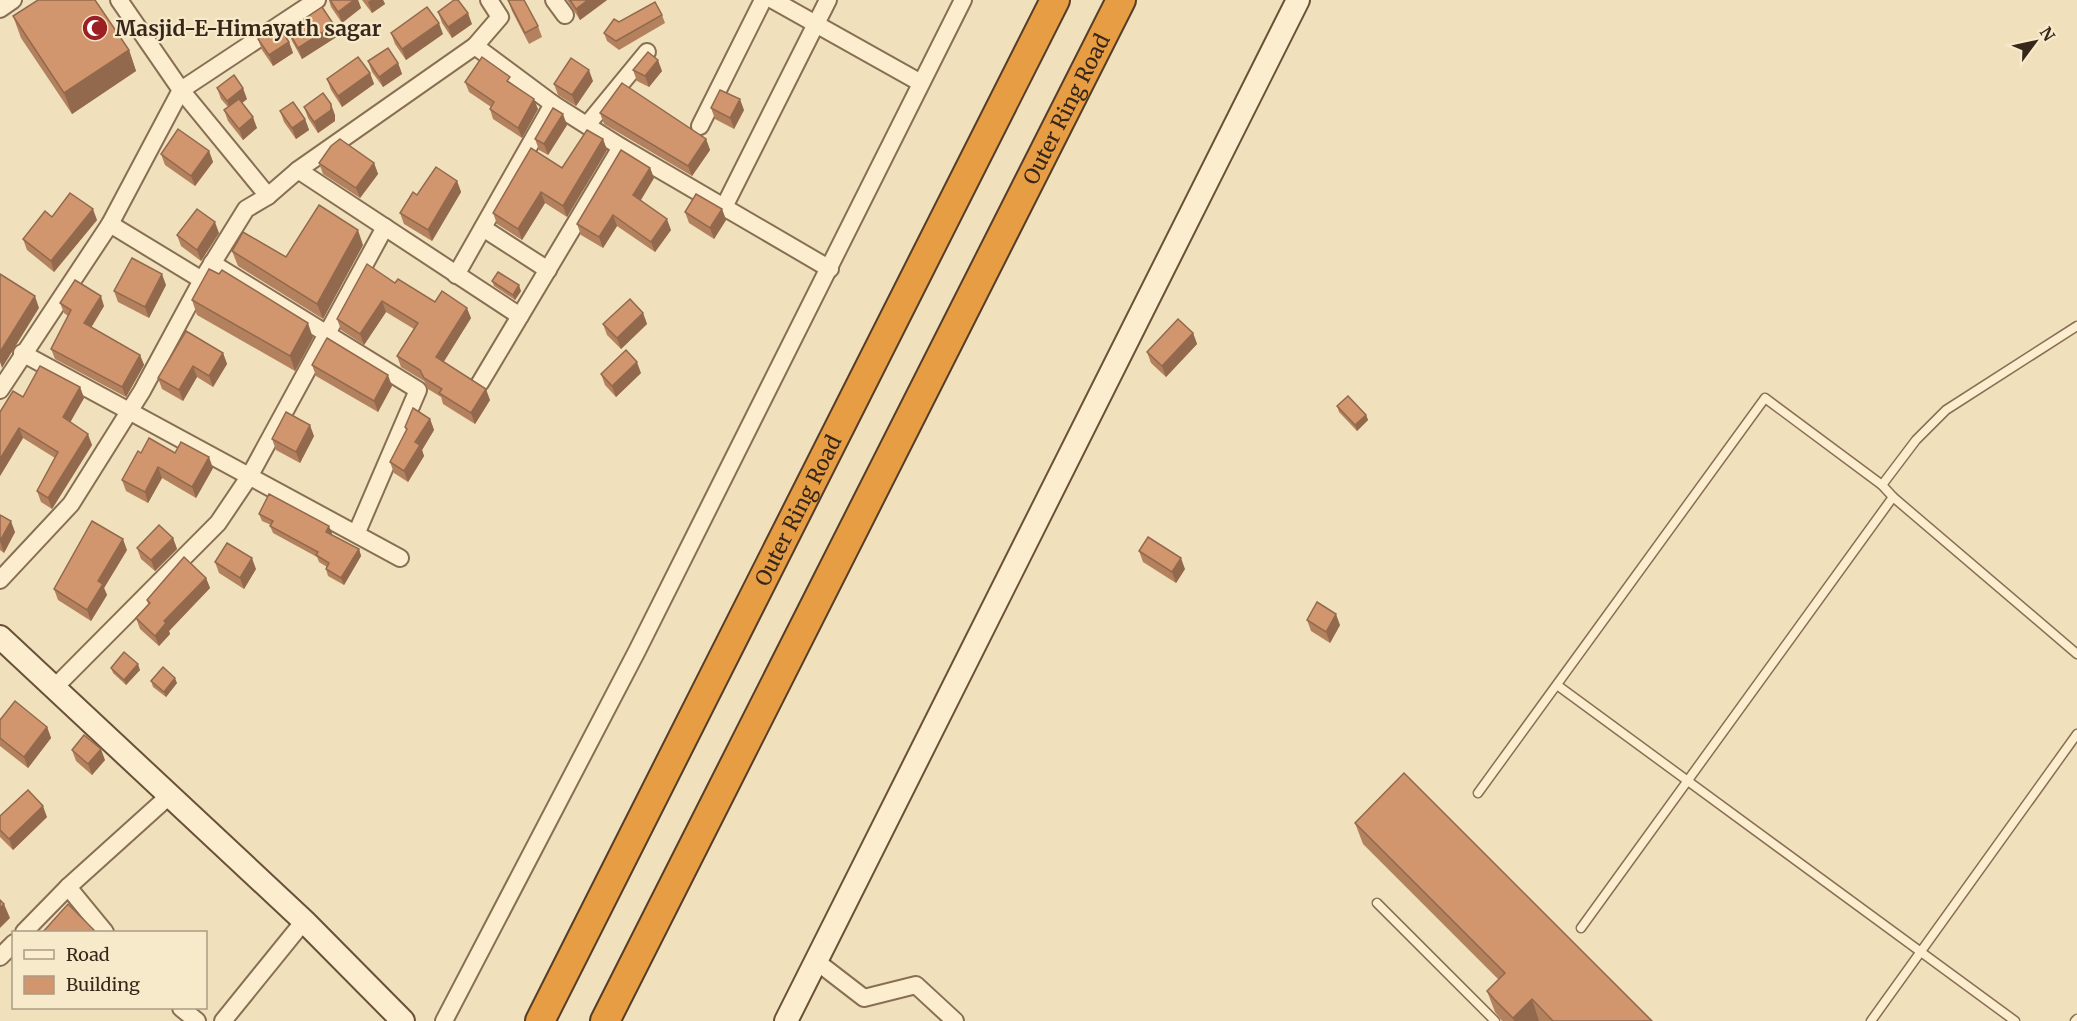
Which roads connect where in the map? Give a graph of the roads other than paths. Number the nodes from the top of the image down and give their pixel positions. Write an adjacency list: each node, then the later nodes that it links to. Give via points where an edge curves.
1 (13, 0): 13 (street)
2 (119, 0): 19 (street)
3 (317, 0): 19 (street)
4 (489, 0): 16 (street, via 500,17)
5 (554, 0): 14 (street)
6 (763, 0): 22 (street)
7 (773, 0): 15 (street)
8 (828, 0): 15 (street)
9 (963, 0): 18 (street)
10 (1055, 0): 72 (highway, Outer Ring Road)
11 (1120, 0): 73 (highway, Outer Ring Road)
12 (1298, 0): 65 (main road)
13 (0, 9)
14 (565, 15)
15 (816, 24): 18 (street); 26 (street)
16 (475, 46): 20 (street); 24 (street)
17 (647, 52): 21 (street)
18 (921, 83): 31 (street)
19 (182, 90): 25 (street); 27 (street)
20 (553, 104): 21 (street); 29 (street)
21 (587, 125): 23 (street)
22 (700, 126)
23 (621, 147): 26 (street); 32 (street)
24 (298, 170): 25 (street); 28 (street)
25 (268, 196): 30 (street, via 246,210)
26 (724, 207): 31 (street)
27 (110, 224): 34 (street); 38 (street)
28 (385, 227): 33 (street); 37 (street)
29 (483, 228): 32 (street); 33 (street)
30 (212, 263): 34 (street); 37 (street)
31 (830, 269): 71 (street)
32 (548, 270): 35 (street)
33 (456, 275): 35 (street)
34 (202, 280): 41 (street)
35 (520, 316): 39 (street)
36 (2077, 326): 43 (lane, via 1946,410 1916,440)
37 (328, 332): 42 (street); 45 (street, via 418,390)
38 (22, 353): 40 (street); 41 (street)
39 (480, 383)
40 (0, 390)
41 (129, 411): 42 (street); 47 (street, via 70,504)
42 (249, 477): 45 (street); 51 (street, via 218,523)
43 (1882, 485): 44 (lane); 50 (lane, via 1765,398)
44 (1893, 497): 49 (lane); 53 (lane)
45 (357, 532): 46 (street)
46 (400, 558)
47 (0, 580)
48 (1, 643): 51 (main road)
49 (2077, 654)
50 (1557, 685): 53 (lane); 54 (lane)
51 (54, 688): 55 (main road)
52 (2077, 734): 63 (lane)
53 (1688, 781): 59 (lane); 63 (lane)
54 (1478, 793)
55 (170, 795): 56 (street); 58 (main road)
56 (68, 887): 60 (street); 61 (street)
57 (1377, 903): 75 (lane)
58 (304, 921): 69 (street); 70 (main road)
59 (1581, 928)
60 (26, 931)
61 (103, 931)
62 (12, 945): 64 (street)
63 (1921, 952): 76 (lane); 77 (lane)
64 (0, 957)
65 (816, 961): 67 (main road); 74 (street, via 864,998 916,985)
66 (182, 1009): 68 (street)
67 (789, 1020)
68 (197, 1021)
69 (223, 1021)
70 (403, 1021)
71 (444, 1021)
72 (540, 1021)
73 (605, 1021)
74 (955, 1021)
75 (1495, 1021)
76 (1871, 1021)
77 (2015, 1021)

